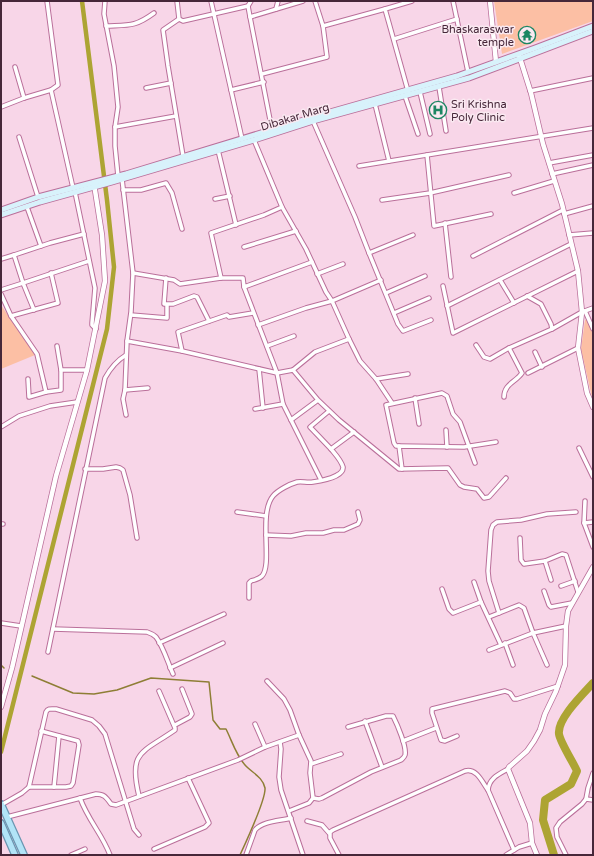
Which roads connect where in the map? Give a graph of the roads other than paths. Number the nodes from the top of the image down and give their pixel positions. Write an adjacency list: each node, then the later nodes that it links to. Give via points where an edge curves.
1 (47, 1): 35 (street, via 58,85)
2 (105, 1): 20 (street)
3 (177, 1): 18 (street)
4 (211, 1): 16 (street)
5 (251, 1): 12 (street)
6 (278, 1): 13 (street)
7 (301, 1): 13 (street)
8 (315, 1): 21 (street)
9 (412, 1): 14 (street)
10 (453, 1): 19 (street)
11 (490, 1): 26 (street)
12 (248, 6): 16 (street); 17 (street)
13 (276, 9): 17 (street)
14 (385, 9): 21 (street); 24 (street)
15 (154, 13): 20 (street, via 142,22)
16 (214, 13): 18 (street, via 183,21); 36 (street)
17 (250, 17): 29 (street)
18 (179, 19): 32 (street, via 163,30)
19 (457, 19): 24 (street); 28 (street)
20 (106, 26): 45 (street, via 114,66 118,107)
21 (323, 26): 29 (street, via 327,57)
22 (593, 26): 25 (main road, Dibakar Marg)
23 (593, 31): 25 (main road, Dibakar Marg)
24 (394, 39): 39 (street)
25 (520, 57): 26 (main road, Dibakar Marg); 33 (main road, Dibakar Marg); 37 (street)
26 (496, 62): 28 (main road, Dibakar Marg)
27 (14, 67): 40 (street)
28 (468, 72): 39 (main road, Dibakar Marg)
29 (262, 74): 31 (street)
30 (593, 78): 37 (street)
31 (264, 82): 36 (street); 47 (street)
32 (170, 83): 34 (street); 43 (street)
33 (439, 87): 38 (main road, Dibakar Marg); 48 (street)
34 (146, 88)
35 (51, 90): 40 (street); 67 (street)
36 (231, 90): 53 (street)
37 (530, 91): 52 (street)
38 (420, 92): 39 (main road, Dibakar Marg); 50 (street)
39 (407, 93): 41 (main road, Dibakar Marg); 47 (main road, Dibakar Marg, via 330,112); 49 (street)
40 (24, 98): 42 (street)
41 (375, 104): 44 (main road, Dibakar Marg); 58 (street)
42 (1, 107)
43 (176, 116): 45 (street); 57 (street)
44 (313, 121): 53 (main road, Dibakar Marg); 93 (street)
45 (115, 127): 64 (street)
46 (593, 128): 52 (street)
47 (272, 130): 53 (main road, Dibakar Marg)
48 (446, 131)
49 (418, 134)
50 (430, 134)
51 (19, 137): 72 (street)
52 (541, 137): 55 (street); 59 (street)
53 (248, 140): 54 (main road, Dibakar Marg); 57 (main road, Dibakar Marg); 77 (street)
54 (218, 150): 64 (main road, Dibakar Marg); 71 (street)
55 (427, 155): 58 (street); 69 (street)
56 (593, 155): 59 (street)
57 (183, 156): 64 (main road, Dibakar Marg)
58 (389, 161): 61 (street)
59 (549, 163): 62 (street)
60 (593, 165): 62 (street)
61 (359, 166)
62 (552, 174): 65 (street)
63 (509, 175): 69 (street)
64 (120, 177): 66 (main road, Dibakar Marg); 68 (street)
65 (554, 181): 70 (street); 79 (street)
66 (97, 184): 67 (main road, Dibakar Marg); 132 (street, via 105,281)
67 (74, 190): 72 (main road, Dibakar Marg); 75 (main road, Dibakar Marg); 87 (street)
68 (124, 190): 84 (street, via 141,190 166,183 172,193); 101 (street)
69 (430, 193): 74 (street); 82 (street, via 434,226)
70 (514, 193)
71 (230, 196): 73 (street); 83 (street)
72 (38, 197): 78 (main road, Dibakar Marg)
73 (215, 199)
74 (382, 200)
75 (27, 206): 81 (main road, Dibakar Marg); 91 (street)
76 (593, 206): 79 (street)
77 (282, 207): 83 (street); 85 (street)
78 (1, 210)
79 (563, 212): 89 (street); 95 (street)
80 (491, 214): 82 (street)
81 (1, 216)
82 (445, 223): 105 (street)
83 (236, 225): 107 (street, via 211,233)
84 (182, 228)
85 (296, 231): 92 (street); 98 (street)
86 (593, 233): 89 (street)
87 (84, 234): 91 (street); 97 (street)
88 (413, 235): 93 (street)
89 (570, 235): 90 (street)
90 (572, 244): 100 (street); 109 (street)
91 (42, 246): 94 (street)
92 (244, 247)
93 (369, 253): 108 (street)
94 (14, 255): 96 (street); 110 (street)
95 (473, 256)
96 (1, 259)
97 (89, 261): 102 (street); 132 (street, via 95,288 92,324)
98 (312, 262): 103 (street); 112 (street)
99 (344, 264): 103 (street)
100 (578, 271): 116 (street); 124 (street)
101 (133, 272): 106 (street); 127 (street)
102 (52, 273): 110 (street); 123 (street, via 58,303)
103 (318, 274): 118 (street)
104 (425, 276): 115 (street)
105 (451, 277)
106 (166, 278): 107 (street, via 180,284); 120 (street, via 164,304)
107 (221, 278): 112 (street, via 243,278)
108 (381, 280): 115 (street); 118 (street)
109 (500, 280): 119 (street); 121 (street)
110 (23, 283): 113 (street); 123 (street)
111 (443, 286): 121 (street)
112 (244, 287): 125 (street)
113 (1, 290)
114 (1, 294): 128 (street)
115 (386, 294): 126 (street)
116 (527, 296): 119 (street); 134 (street, via 541,304 552,324)
117 (429, 298): 126 (street)
118 (332, 301): 131 (street); 136 (street)
119 (514, 303): 121 (street, via 453,333)
120 (167, 305): 127 (street, via 167,318); 130 (street, via 197,297)
121 (447, 306)
122 (593, 308): 124 (street)
123 (34, 310): 128 (street)
124 (584, 312): 133 (street); 134 (street); 142 (street)
125 (253, 313): 130 (street, via 226,315); 131 (street)
126 (394, 314): 129 (street, via 403,331)
127 (131, 315): 137 (street)
128 (11, 316): 158 (street, via 37,354)
129 (431, 320)
130 (209, 321): 143 (street, via 178,332)
131 (258, 324): 140 (street)
132 (96, 328): 149 (street)
133 (593, 328)
134 (552, 329): 141 (street)
135 (294, 336): 140 (street)
136 (349, 339): 150 (street, via 315,352); 154 (street, via 360,361)
137 (127, 341): 143 (street); 145 (street)
138 (476, 345): 141 (street, via 487,359)
139 (57, 346): 148 (street)
140 (267, 346): 151 (street)
141 (509, 348): 159 (street, via 522,373 510,383)
142 (578, 348): 146 (street); 165 (street)
143 (182, 351): 147 (street)
144 (535, 352): 146 (street)
145 (126, 356): 157 (street); 182 (street, via 119,360 105,378)
146 (542, 367): 152 (street)
147 (259, 369): 151 (street); 166 (street)
148 (61, 370): 149 (street); 158 (street, via 61,390)
149 (87, 370): 162 (street)
150 (293, 370): 151 (street); 161 (street)
151 (277, 373): 164 (street)
152 (528, 373)
153 (408, 374): 154 (street)
154 (376, 379): 163 (street)
155 (28, 380): 158 (street, via 29,397)
156 (148, 388): 157 (street)
157 (125, 390): 169 (street, via 123,399)
158 (46, 392)
159 (504, 397)
160 (415, 398): 163 (street); 171 (street); 177 (street, via 445,394)
161 (318, 400): 168 (street); 170 (street)
162 (77, 402): 172 (street, via 50,406 19,416); 214 (street, via 56,476)
163 (392, 403): 176 (street, via 386,406 394,443)
164 (284, 404): 166 (street); 170 (street)
165 (593, 407)
166 (263, 408): 167 (street)
167 (255, 409)
168 (330, 411): 174 (street); 180 (street, via 310,427)
169 (126, 415)
170 (291, 420): 186 (street)
171 (419, 424)
172 (1, 427)
173 (446, 430): 178 (street)
174 (354, 432): 180 (street); 183 (street, via 397,468)
175 (496, 442): 177 (street)
176 (400, 446): 178 (street); 183 (street)
177 (470, 446): 178 (street); 181 (street)
178 (447, 447)
179 (579, 448): 184 (street)
180 (331, 449): 186 (street, via 343,468 338,475)
181 (475, 463)
182 (86, 469): 195 (street, via 116,467 122,470 130,495); 216 (street)
183 (402, 469): 185 (street, via 448,468 460,484 477,489 484,498 489,497)
184 (593, 477)
185 (506, 478)
186 (321, 480): 191 (street, via 297,482 276,493)
187 (585, 501): 193 (street)
188 (237, 512): 191 (street)
189 (358, 512): 194 (street, via 358,524 344,530 291,536)
190 (576, 512): 210 (street, via 547,514 497,522 493,525 488,571)
191 (266, 516): 194 (street)
192 (593, 522): 193 (street)
193 (584, 524): 197 (street)
194 (266, 535): 207 (street, via 264,570 261,577 250,581)
195 (136, 538)
196 (520, 538): 198 (street, via 524,564)
197 (593, 546)
198 (544, 561): 200 (street); 201 (street, via 562,554 566,555)
199 (593, 567): 206 (street)
200 (551, 580)
201 (575, 581): 203 (street); 206 (street)
202 (474, 582): 208 (street)
203 (561, 586)
204 (442, 589): 208 (street, via 453,613)
205 (544, 591): 209 (street, via 551,607)
206 (578, 592): 209 (street)
207 (249, 598)
208 (481, 602): 212 (street)
209 (572, 603): 215 (street, via 566,618)
210 (499, 613): 212 (street); 217 (street, via 522,606)
211 (224, 614): 218 (street)
212 (489, 617): 221 (street)
213 (1, 623): 214 (street)
214 (21, 626): 232 (street)
215 (566, 626): 217 (street); 229 (street, via 565,665)
216 (53, 628): 218 (street, via 147,632 155,636); 223 (street)
217 (533, 633): 220 (street); 225 (street)
218 (159, 643): 226 (street)
219 (223, 643): 226 (street)
220 (505, 643): 221 (street); 224 (street)
221 (501, 645): 222 (street)
222 (488, 650)
223 (48, 652)
224 (513, 665)
225 (547, 665)
226 (170, 668): 227 (street)
227 (173, 674)
228 (267, 681): 239 (street, via 284,699)
229 (558, 686): 237 (street, via 517,699 505,691 435,707 432,713); 248 (street, via 534,741)
230 (182, 689): 235 (street, via 192,714)
231 (159, 691): 235 (street)
232 (1, 707)
233 (365, 721): 236 (street); 242 (street, via 393,716); 247 (street)
234 (255, 724): 244 (street)
235 (175, 726): 254 (street, via 175,730 142,752 137,759 135,777)
236 (348, 726)
237 (436, 728): 241 (street, via 443,741); 242 (street)
238 (41, 731): 240 (street); 251 (street); 259 (street, via 47,709 96,722 105,734)
239 (299, 735): 243 (street); 246 (street)
240 (59, 736): 252 (street); 252 (street, via 76,740 79,745 72,785)
241 (457, 736)
242 (403, 741): 247 (street, via 403,758)
243 (280, 742): 244 (street); 261 (street, via 279,777 281,790)
244 (265, 747): 250 (street)
245 (341, 754): 246 (street)
246 (311, 764): 256 (street)
247 (382, 767): 256 (street, via 322,798)
248 (508, 769): 253 (street, via 491,780); 268 (street, via 530,823)
249 (593, 773): 257 (street)
250 (188, 778): 254 (street); 270 (street, via 208,823 205,827)
251 (29, 787): 252 (street); 260 (street)
252 (54, 787)
253 (488, 790): 266 (street, via 476,773 472,770 465,771); 271 (street)
254 (139, 796): 259 (street)
255 (80, 798): 259 (street, via 102,794 113,805); 262 (street); 275 (street)
256 (313, 798): 261 (street)
257 (586, 799): 258 (street); 281 (street, via 556,828 557,838)
258 (593, 800)
259 (126, 801): 267 (street, via 134,829)
260 (1, 805): 262 (main road)
261 (290, 811): 263 (street)
262 (7, 817): 273 (main road)
263 (291, 818): 276 (street, via 257,827); 277 (street)
264 (306, 821): 266 (street, via 322,825)
265 (1, 823): 272 (main road)
266 (329, 834): 278 (street)
267 (139, 835)
268 (532, 842): 271 (street); 280 (street)
269 (85, 848): 274 (street)
270 (154, 849)
271 (514, 850): 279 (street)
272 (15, 855)
273 (24, 855)
274 (71, 855)
275 (110, 855)
276 (246, 855)
277 (304, 855)
278 (339, 855)
279 (506, 855)
280 (537, 855)
281 (566, 855)

